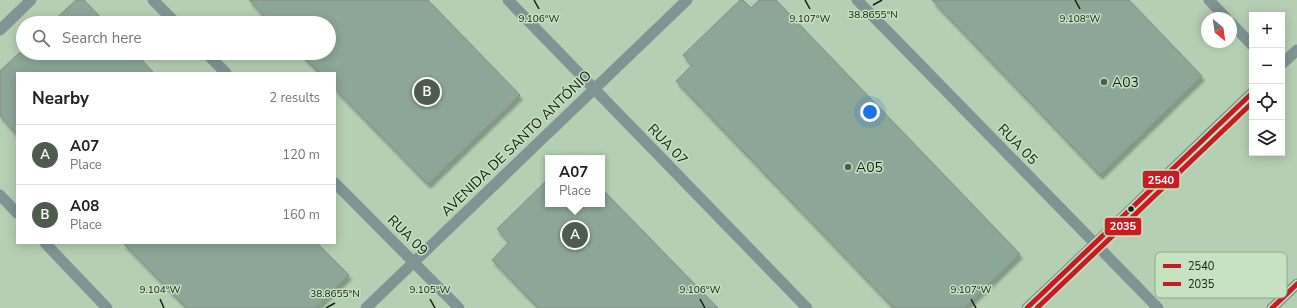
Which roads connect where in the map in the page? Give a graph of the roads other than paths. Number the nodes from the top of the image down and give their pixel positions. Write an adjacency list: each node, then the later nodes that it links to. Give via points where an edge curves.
1 (31, 0): 10 (lane)
2 (153, 0): 8 (lane)
3 (508, 0): 16 (lane, RUA 07)
4 (686, 0): 16 (lane, AVENIDA DE SANTO ANTÓNIO)
5 (857, 0): 22 (lane, RUA 05)
6 (1209, 0): 7 (lane)
7 (1220, 12)
8 (169, 16)
9 (1237, 29): 11 (lane)
10 (0, 30)
11 (1249, 42)
12 (1297, 50): 14 (lane)
13 (213, 60): 15 (lane)
14 (1285, 61)
15 (225, 72)
16 (594, 89): 23 (lane, AVENIDA DE SANTO ANTÓNIO); 30 (lane, RUA 07)
17 (1249, 96): 22 (lane)
18 (336, 184): 23 (lane, RUA 09)
19 (0, 195): 20 (lane)
20 (16, 212)
21 (46, 244): 27 (lane)
22 (1095, 244): 31 (lane); 32 (lane, RUA 05)
23 (414, 262): 28 (lane, AVENIDA DE SANTO ANTÓNIO); 29 (lane, RUA 09)
24 (1297, 284): 25 (lane)
25 (1287, 294)
26 (1282, 298): 33 (lane)
27 (107, 308)
28 (366, 308)
29 (459, 308)
30 (807, 308)
31 (1027, 308)
32 (1158, 308)
33 (1272, 308)

